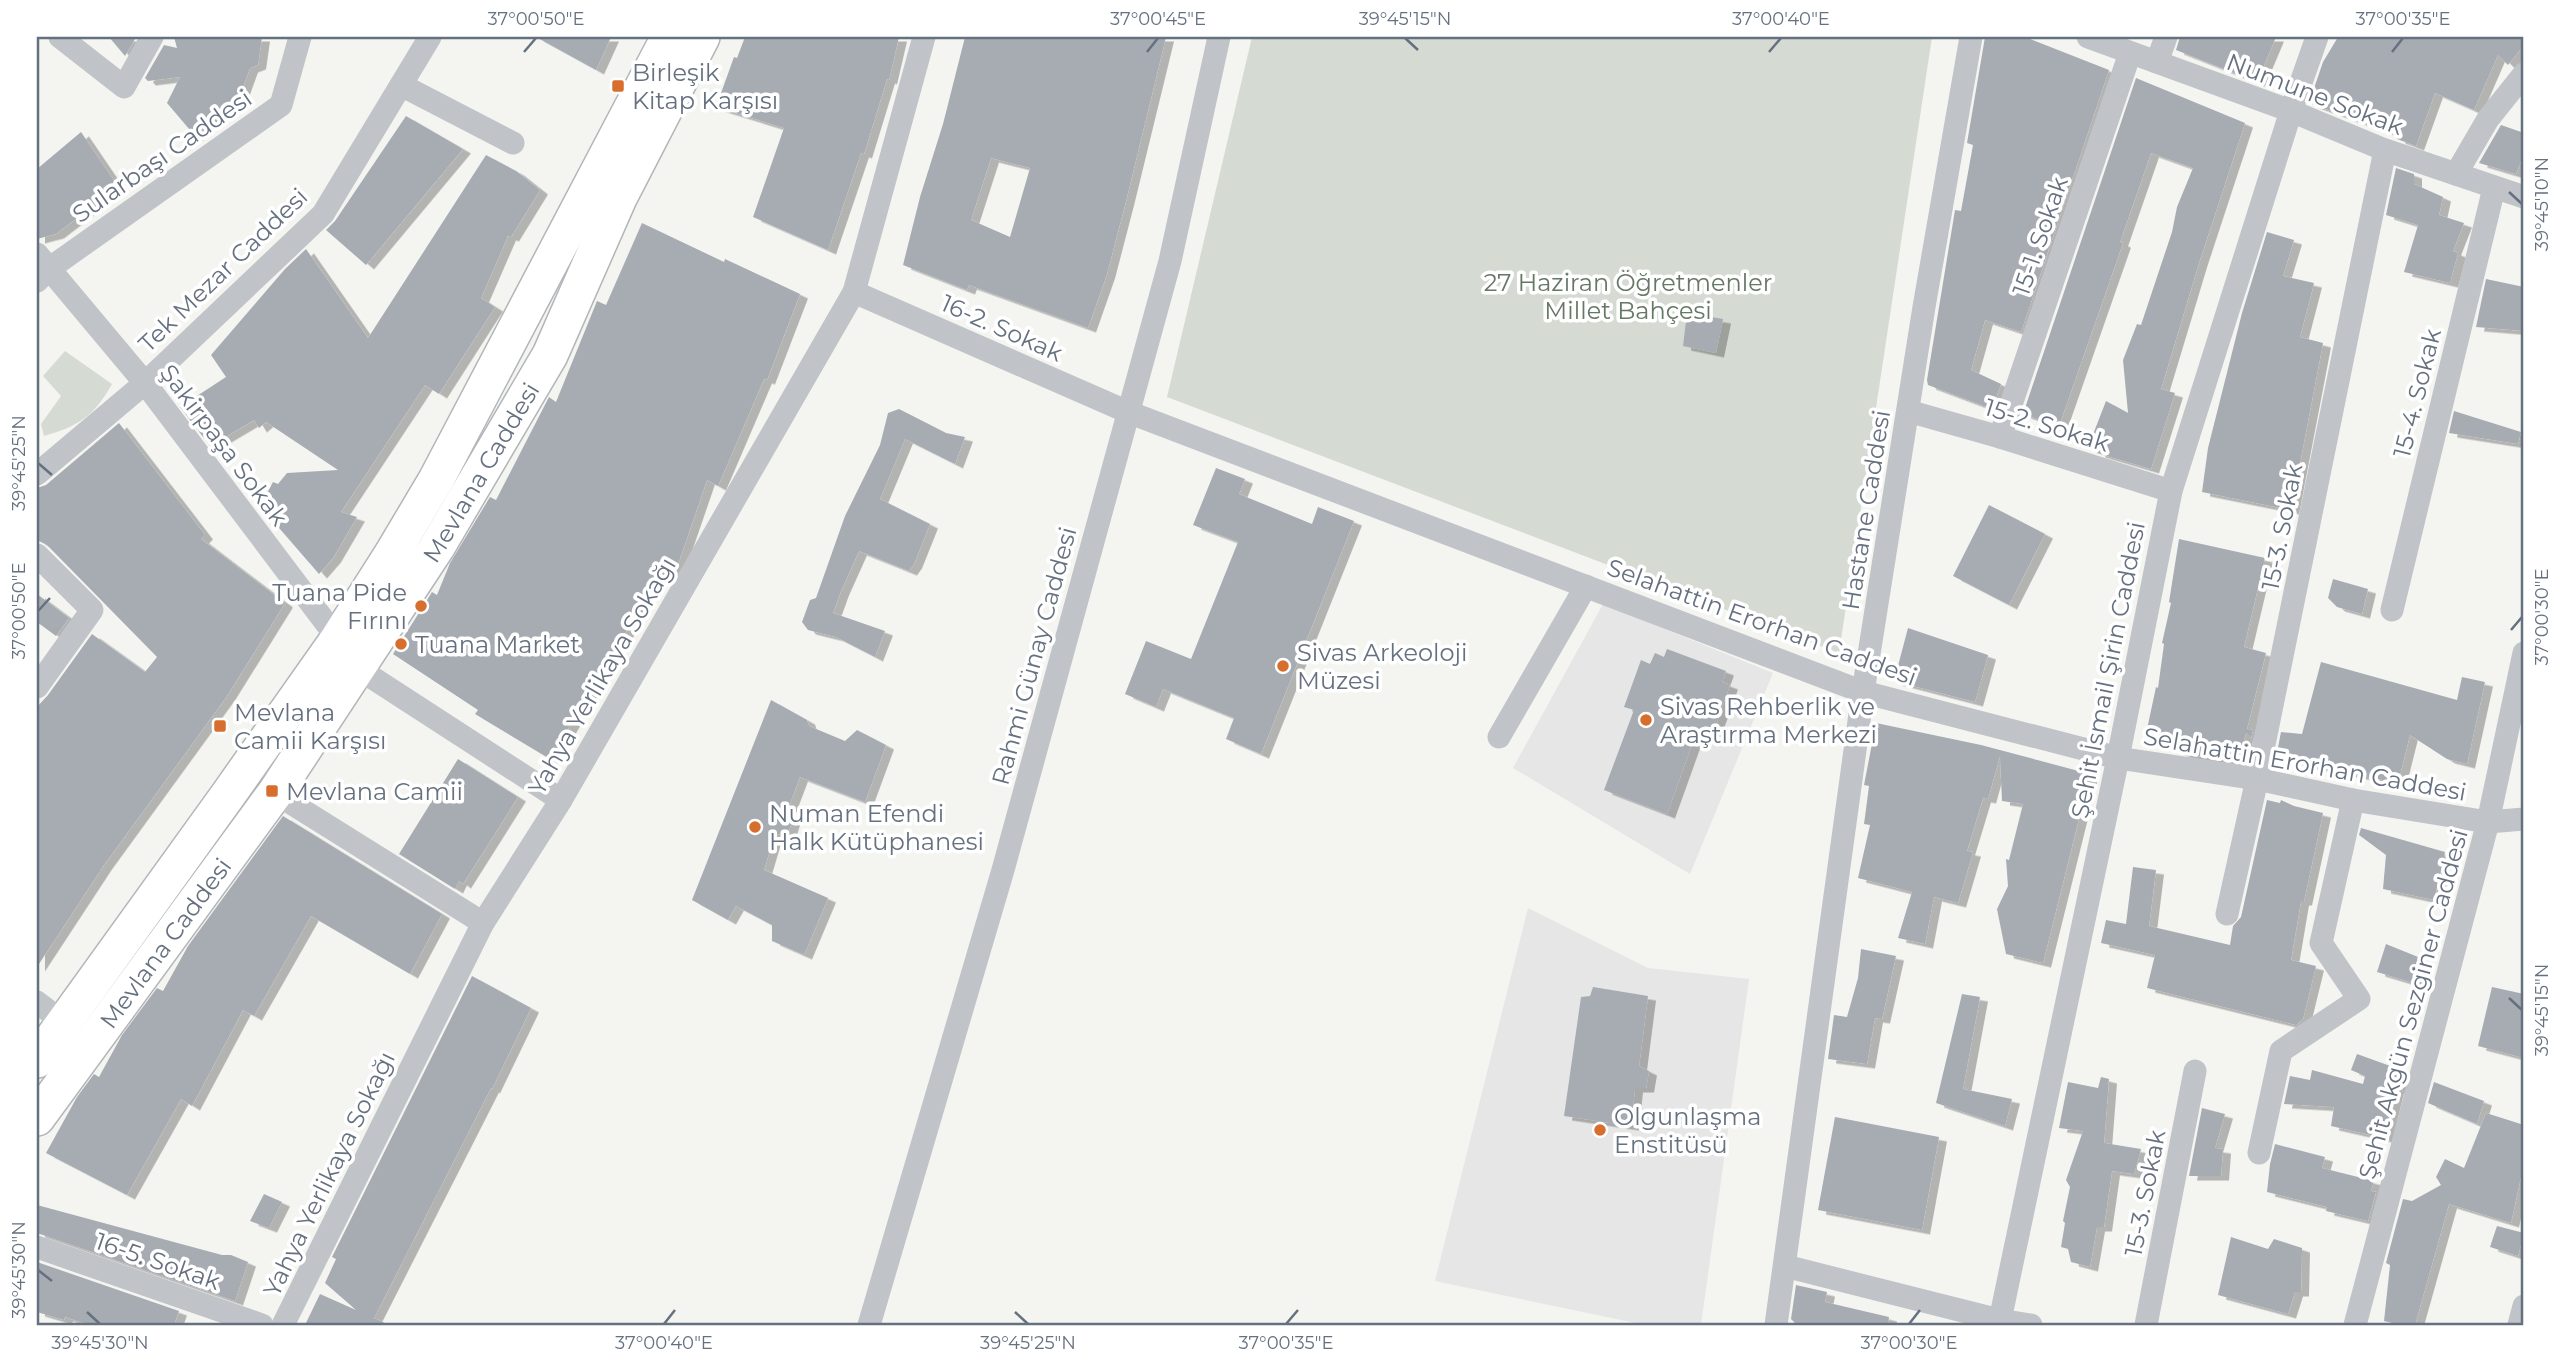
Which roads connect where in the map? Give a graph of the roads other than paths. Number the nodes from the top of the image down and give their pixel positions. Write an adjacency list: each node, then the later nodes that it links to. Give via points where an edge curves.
1 (60, 37): 2 (street, via 124,86)
2 (152, 37)
3 (300, 37): 23 (street, Sularbaşı Caddesi, via 281,105)
4 (430, 37): 16 (street, Tek Mezar Caddesi)
5 (669, 37): 34 (main road, Mevlana Caddesi, via 436,480)
6 (702, 37): 36 (main road, Mevlana Caddesi, via 619,198 550,355)
7 (925, 37): 24 (street, Yahya Yerlikaya Sokağı)
8 (1219, 37): 27 (street, Rahmi Günay Caddesi, via 1170,261)
9 (1971, 37): 26 (street, Hastane Caddesi)
10 (2088, 37): 13 (street, Numune Sokak)
11 (2166, 37): 14 (street)
12 (2317, 37): 17 (street, Şehit İsmail Şirin Caddesi)
13 (2130, 53): 14 (street, Numune Sokak); 28 (street, 15-1. Sokak)
14 (2157, 62): 17 (street, Numune Sokak)
15 (2524, 74): 20 (street, via 2488,119)
16 (401, 85): 18 (street); 25 (street, Tek Mezar Caddesi, via 323,214)
17 (2291, 111): 19 (street, Numune Sokak); 30 (street, Şehit İsmail Şirin Caddesi)
18 (513, 143)
19 (2385, 150): 20 (street, Numune Sokak); 41 (street, 15-3. Sokak)
20 (2456, 174): 21 (street, Numune Sokak)
21 (2494, 188): 22 (street, Numune Sokak); 33 (street, 15-4. Sokak)
22 (2524, 197)
23 (41, 267): 25 (street, Şakirpaşa Sokak)
24 (854, 292): 27 (street, 16-2. Sokak); 43 (street, Yahya Yerlikaya Sokağı)
25 (145, 383): 29 (street, Tek Mezar Caddesi); 34 (street, Şakirpaşa Sokak)
26 (1908, 411): 28 (street, 15-2. Sokak); 38 (street, Hastane Caddesi)
27 (1129, 412): 32 (street, Selahattin Erorhan Caddesi); 60 (street, Rahmi Günay Caddesi, via 1003,870)
28 (2000, 437): 30 (street, 15-2. Sokak)
29 (37, 474)
30 (2171, 491): 40 (street, Şehit İsmail Şirin Caddesi)
31 (37, 555): 37 (street, via 92,610)
32 (1586, 586): 38 (street, Selahattin Erorhan Caddesi); 39 (street)
33 (2392, 610)
34 (338, 639): 49 (main road, Mevlana Caddesi, via 228,795)
35 (2524, 653): 46 (street, Şehit Akgün Sezginer Caddesi)
36 (359, 669): 42 (main road, Mevlana Caddesi); 43 (street)
37 (37, 687)
38 (1863, 692): 40 (street, Selahattin Erorhan Caddesi); 55 (street, Hastane Caddesi)
39 (1499, 737)
40 (2118, 758): 41 (street, Selahattin Erorhan Caddesi); 57 (street, Şehit İsmail Şirin Caddesi)
41 (2257, 779): 44 (street, Selahattin Erorhan Caddesi); 47 (street, 15-3. Sokak)
42 (275, 793): 48 (street); 52 (main road, Mevlana Caddesi)
43 (561, 800): 48 (street, Yahya Yerlikaya Sokağı)
44 (2353, 800): 46 (street, Selahattin Erorhan Caddesi); 53 (street, via 2321,943 2359,999 2281,1051)
45 (2524, 819): 46 (street, Selahattin Erorhan Caddesi)
46 (2488, 822): 64 (street, Şehit Akgün Sezginer Caddesi)
47 (2227, 914)
48 (483, 923): 59 (street, Yahya Yerlikaya Sokağı)
49 (50, 1012): 50 (main road, Mevlana Caddesi)
50 (37, 1060)
51 (2195, 1071): 63 (street, 15-3. Sokak)
52 (37, 1118)
53 (2259, 1153)
54 (37, 1247): 58 (street, 16-5. Sokak)
55 (1785, 1266): 57 (street); 61 (street, Hastane Caddesi)
56 (2524, 1306): 65 (street)
57 (1999, 1323): 62 (street)
58 (262, 1325)
59 (283, 1325)
60 (869, 1325)
61 (1776, 1325)
62 (2031, 1325)
63 (2146, 1325)
64 (2355, 1325)
65 (2519, 1325)

